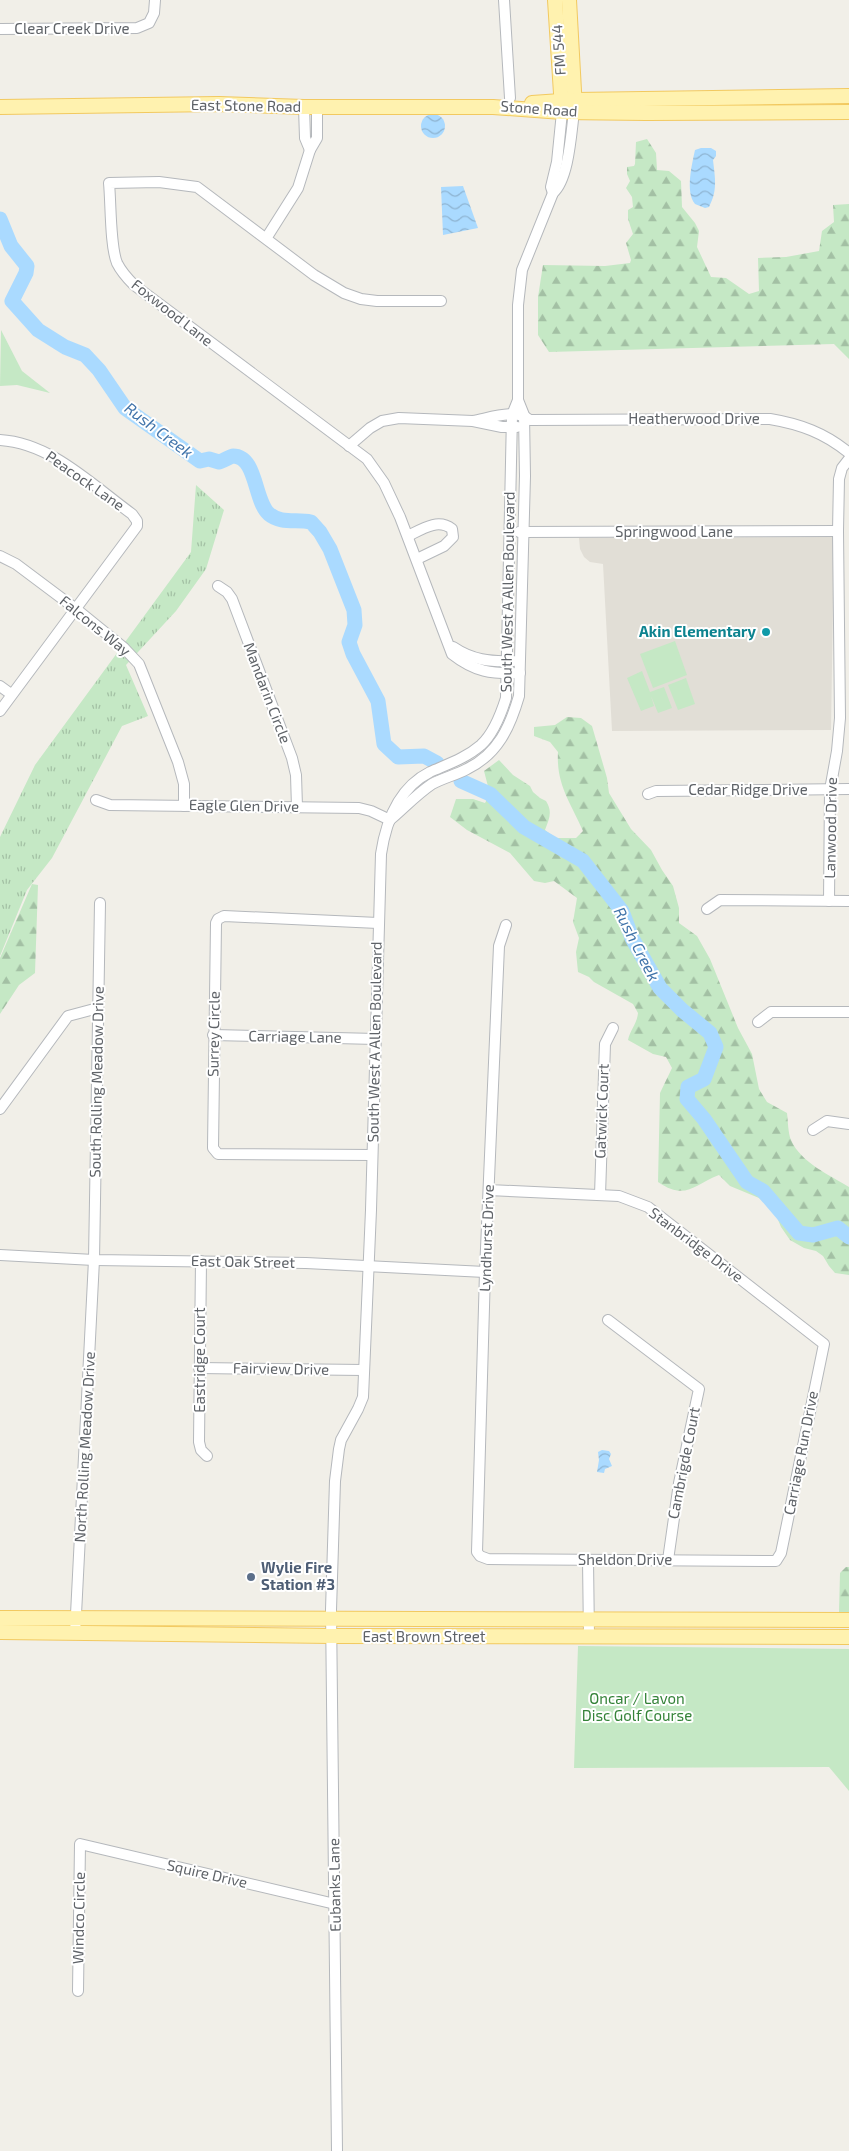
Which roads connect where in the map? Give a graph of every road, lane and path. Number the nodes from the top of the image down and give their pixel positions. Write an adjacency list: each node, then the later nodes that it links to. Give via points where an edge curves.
1 (155, 0): 5 (street, Clear Creek Drive, via 149,23 137,28)
2 (504, 0): 7 (street)
3 (556, 0): 9 (main road, FM 544)
4 (569, 0): 9 (main road, FM 544)
5 (0, 29)
6 (849, 96): 8 (main road, Stone Road)
7 (510, 98)
8 (689, 99): 9 (main road, Stone Road); 14 (main road)
9 (569, 106): 12 (main road, Stone Road); 14 (main road, Stone Road); 17 (street, via 551,187 553,193 522,270 518,305)
10 (0, 107): 11 (main road, East Stone Road, via 219,104)
11 (311, 107): 12 (main road, East Stone Road); 15 (street, via 305,138 310,150 298,188)
12 (493, 107)
13 (849, 112): 14 (main road, Stone Road)
14 (689, 113)
15 (267, 237): 16 (street, Foxwood Lane, via 314,275 344,293 377,301); 23 (street, Foxwood Lane, via 197,187 159,182 109,183 114,250 123,273 134,285)
16 (441, 301)
17 (518, 400): 18 (street, South West A Allen Boulevard); 20 (street)
18 (512, 415): 19 (street, Heatherwood Drive); 20 (street, Heatherwood Drive); 21 (street, South West A Allen Boulevard)
19 (473, 421): 21 (street, Heatherwood Drive); 23 (street, Heatherwood Drive, via 399,418 382,421)
20 (526, 421): 21 (street, Heatherwood Drive); 24 (street, Heatherwood Drive, via 770,419 816,431); 28 (street, South West A Allen Boulevard)
21 (512, 427): 27 (street, South West A Allen Boulevard)
22 (0, 440): 33 (street, Peacock Lane, via 21,443 56,458 132,514 136,521 136,529)
23 (349, 446): 29 (street, Foxwood Lane, via 359,451 372,465)
24 (849, 453)
25 (849, 459): 26 (street, Lanwood Drive, via 839,479)
26 (838, 531): 28 (street, Springwood Lane); 39 (street, Lanwood Drive)
27 (510, 532): 28 (street, Springwood Lane); 36 (street, South West A Allen Boulevard)
28 (524, 532): 35 (street, South West A Allen Boulevard)
29 (408, 536): 31 (street, Foxwood Lane); 31 (street, via 439,524 452,529 454,537 444,546)
30 (0, 556): 33 (street, Falcons Way)
31 (417, 559): 34 (street, Foxwood Lane)
32 (218, 586): 48 (street, Mandarin Circle, via 232,599 292,758)
33 (76, 608): 41 (street); 47 (street, Falcons Way, via 139,664 178,762 184,784)
34 (448, 643): 36 (street, via 478,660); 37 (street, Foxwood Lane, via 452,654 476,669 487,673)
35 (520, 661): 36 (street); 38 (street, South West A Allen Boulevard)
36 (508, 662): 37 (street, South West A Allen Boulevard)
37 (507, 673): 38 (street, Foxwood Lane); 49 (street, South West A Allen Boulevard, via 506,698 500,715 482,744 415,782 398,799)
38 (520, 673): 49 (street, South West A Allen Boulevard, via 519,696 512,719 494,750 469,768 434,783)
39 (844, 673): 44 (street, Lanwood Drive)
40 (0, 686): 41 (street)
41 (11, 694): 42 (street)
42 (0, 711)
43 (849, 789): 44 (street, Cedar Ridge Drive)
44 (830, 790): 45 (street, Cedar Ridge Drive, via 656,791); 50 (street, Lanwood Drive)
45 (648, 794)
46 (96, 800): 47 (street, Eagle Glen Drive, via 110,805)
47 (184, 806): 48 (street, Eagle Glen Drive)
48 (297, 807): 49 (street, Eagle Glen Drive, via 359,808)
49 (390, 820): 54 (street, South West A Allen Boulevard, via 380,854)
50 (829, 901): 51 (street); 53 (street, via 720,900)
51 (849, 901)
52 (100, 904): 56 (street, South Rolling Meadow Drive)
53 (707, 909)
54 (378, 923): 60 (street, Surrey Circle, via 224,916 218,919); 61 (street, South West A Allen Boulevard)
55 (506, 925): 66 (street, Lyndhurst Drive, via 499,946)
56 (98, 1008): 62 (street, via 68,1016); 69 (street, South Rolling Meadow Drive)
57 (849, 1012): 58 (street, via 771,1012)
58 (758, 1022)
59 (613, 1028): 67 (street, Gatwick Court, via 605,1044)
60 (213, 1035): 61 (street, Carriage Lane); 65 (street, Surrey Circle, via 212,1139 218,1154)
61 (376, 1039): 65 (street, South West A Allen Boulevard)
62 (0, 1109)
63 (849, 1124): 64 (street, via 827,1121)
64 (813, 1130)
65 (372, 1155): 71 (street, South West A Allen Boulevard)
66 (489, 1190): 67 (street, Stanbridge Drive); 72 (street, Lyndhurst Drive)
67 (600, 1195): 74 (street, Stanbridge Drive, via 619,1196 648,1207)
68 (0, 1255): 69 (street, East Oak Street)
69 (94, 1260): 70 (street, East Oak Street); 83 (street, North Rolling Meadow Drive)
70 (201, 1262): 71 (street, East Oak Street); 75 (street, Eastridge Court)
71 (368, 1266): 72 (street, East Oak Street); 76 (street, South West A Allen Boulevard)
72 (485, 1272): 78 (street, Lyndhurst Drive)
73 (608, 1320): 80 (street, Cambrigde Court, via 699,1389 679,1483)
74 (824, 1344): 81 (street, Carriage Run Drive, via 781,1553)
75 (199, 1368): 76 (street, Fairview Drive); 77 (street, Eastridge Court, via 199,1442)
76 (364, 1370): 84 (street, Eubanks Lane, via 363,1397 341,1440 338,1457)
77 (207, 1456)
78 (477, 1552): 79 (street, Sheldon Drive, via 488,1559)
79 (588, 1560): 80 (street, Sheldon Drive); 85 (street)
80 (668, 1560): 81 (street, Sheldon Drive)
81 (776, 1561)
82 (0, 1618): 83 (main road, East Brown Street)
83 (76, 1618): 84 (main road, East Brown Street); 88 (street, North Rolling Meadow Drive)
84 (330, 1619): 85 (main road, East Brown Street); 89 (street, Eubanks Lane)
85 (589, 1620): 86 (main road, East Brown Street); 90 (street)
86 (849, 1620)
87 (0, 1632): 88 (main road, East Brown Street)
88 (75, 1634): 89 (main road, East Brown Street)
89 (331, 1636): 90 (main road, East Brown Street); 93 (street, Eubanks Lane)
90 (589, 1637): 91 (main road, East Brown Street)
91 (849, 1637)
92 (80, 1844): 93 (street, Squire Drive); 94 (street, Windco Circle)
93 (335, 1904): 95 (street, Eubanks Lane)
94 (78, 1992)
95 (337, 2151)

